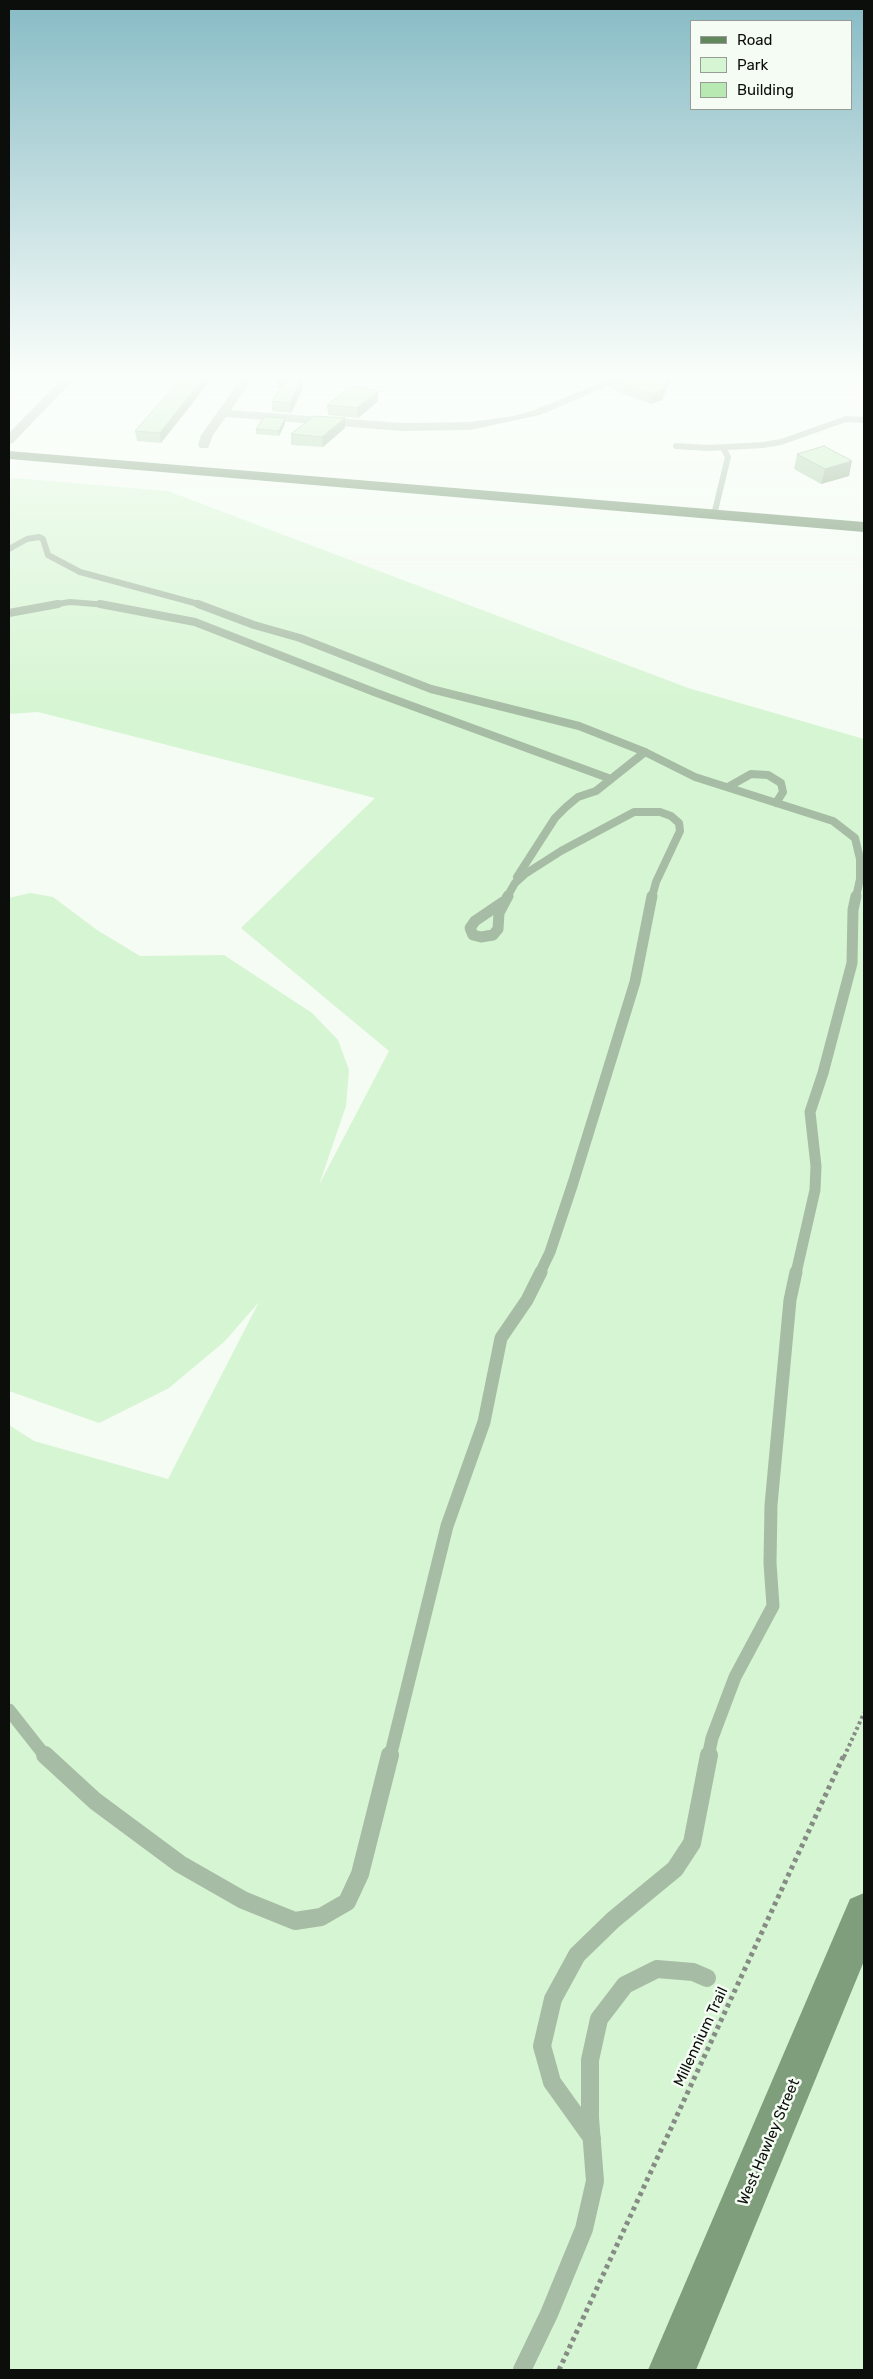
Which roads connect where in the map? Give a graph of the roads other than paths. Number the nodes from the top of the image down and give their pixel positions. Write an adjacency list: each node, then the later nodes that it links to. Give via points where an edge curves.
1 (409, 489): 3 (main road)
2 (720, 489): 3 (lane)
3 (714, 515): 4 (main road)
4 (864, 526)
5 (9, 549): 7 (lane, via 27,539 39,537 43,539 48,555 80,572 201,605 300,638 431,689 578,726)
6 (9, 613): 8 (lane, via 70,602 93,603 195,622)
7 (645, 752): 8 (lane); 9 (lane, via 695,777)
8 (611, 779): 11 (lane, via 596,791 578,797 560,812)
9 (728, 787): 10 (lane); 10 (lane, via 751,774 768,775 781,783 783,792)
10 (776, 803): 16 (lane, via 834,821 844,828 855,838 860,879 853,910 852,963 810,1112 816,1166 815,1190 790,1300 771,1505 773,1606 735,1678 712,1738 692,1843 675,1869 612,1920 577,1955 553,1999 542,2046 552,2082)
11 (515, 883): 12 (lane); 13 (lane, via 561,851 634,812 660,812 679,823 680,831 656,882 634,982 552,1243 527,1300 501,1338 484,1422 447,1526 360,1874 347,1902 321,1917 296,1921 243,1900 180,1864 95,1801 45,1756)
12 (503, 902)
13 (9, 1710)
14 (864, 1913): 18 (street, West Hawley Street)
15 (707, 1978): 16 (lane, via 693,1972 657,1969 625,1985 599,2020 590,2060)
16 (592, 2138): 17 (lane, via 595,2182 584,2229)
17 (522, 2370)
18 (672, 2370)

